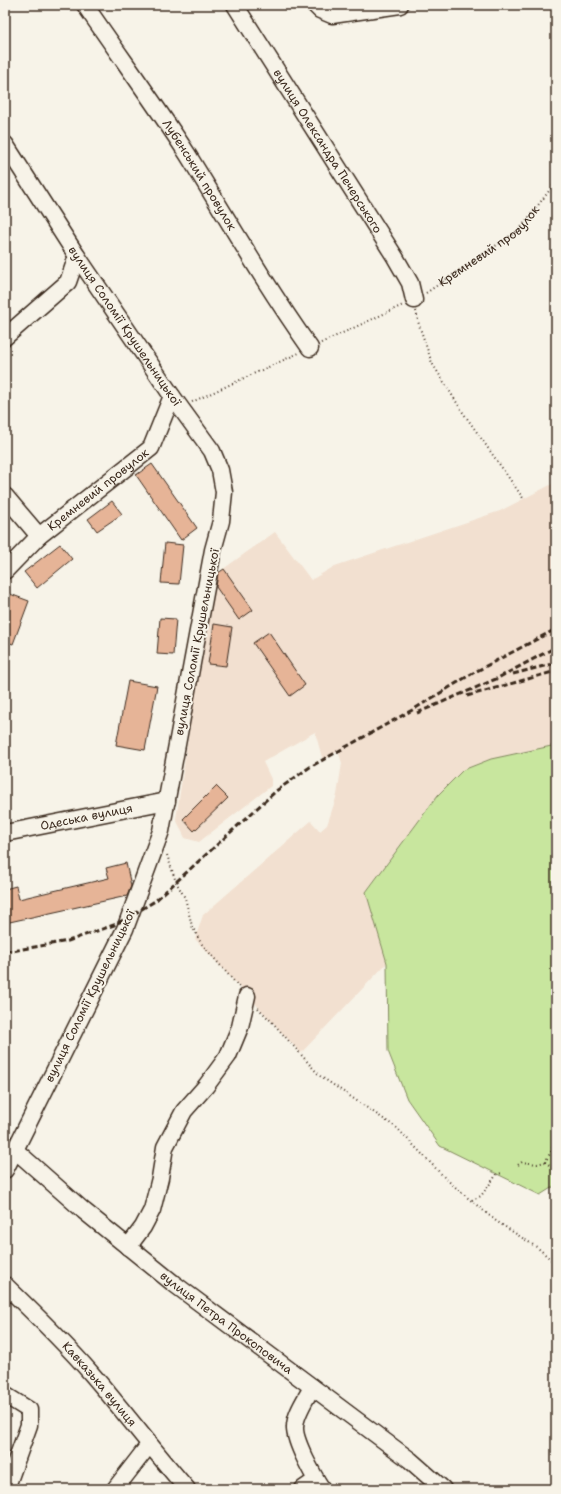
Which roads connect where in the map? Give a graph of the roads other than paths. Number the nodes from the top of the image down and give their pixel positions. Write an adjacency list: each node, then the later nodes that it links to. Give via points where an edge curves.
1 (85, 5): 9 (street, Лубенський провулок, via 187,154)
2 (236, 5): 7 (street, вулиця Олександра Печерського, via 395,257 410,283)
3 (315, 5): 4 (street, via 332,16)
4 (400, 5)
5 (5, 144): 6 (street, вулиця Соломії Крушельницької)
6 (77, 256): 8 (street, via 68,282); 10 (street, вулиця Соломії Крушельницької)
7 (414, 300)
8 (5, 337)
9 (310, 348)
10 (172, 396): 12 (street, Кремневий провулок, via 151,448); 14 (street, вулиця Соломії Крушельницької, via 212,451 220,470 224,492 222,521 213,550)
11 (5, 496): 12 (street)
12 (39, 536): 13 (street, Кремневий провулок)
13 (5, 571)
14 (167, 801): 15 (street, Одеська вулиця); 17 (street, вулиця Соломії Крушельницької, via 162,831 125,929)
15 (5, 833)
16 (247, 996): 19 (street, via 240,1028 228,1056 184,1111 165,1148 152,1210)
17 (15, 1150): 18 (street, вулиця Соломії Крушельницької); 19 (street, вулиця Петра Прокоповича)
18 (5, 1170)
19 (128, 1247): 21 (street, вулиця Петра Прокоповича)
20 (5, 1285): 23 (street, Кавказька вулиця, via 90,1372)
21 (312, 1387): 24 (street, via 296,1419 295,1427 296,1439); 29 (street, вулиця Петра Прокоповича, via 410,1460)
22 (5, 1395): 25 (street, via 29,1410 29,1425)
23 (149, 1445): 26 (street); 27 (street, Кавказька вулиця)
24 (319, 1484): 28 (street)
25 (6, 1489)
26 (116, 1489)
27 (187, 1489)
28 (303, 1489)
29 (443, 1489)

